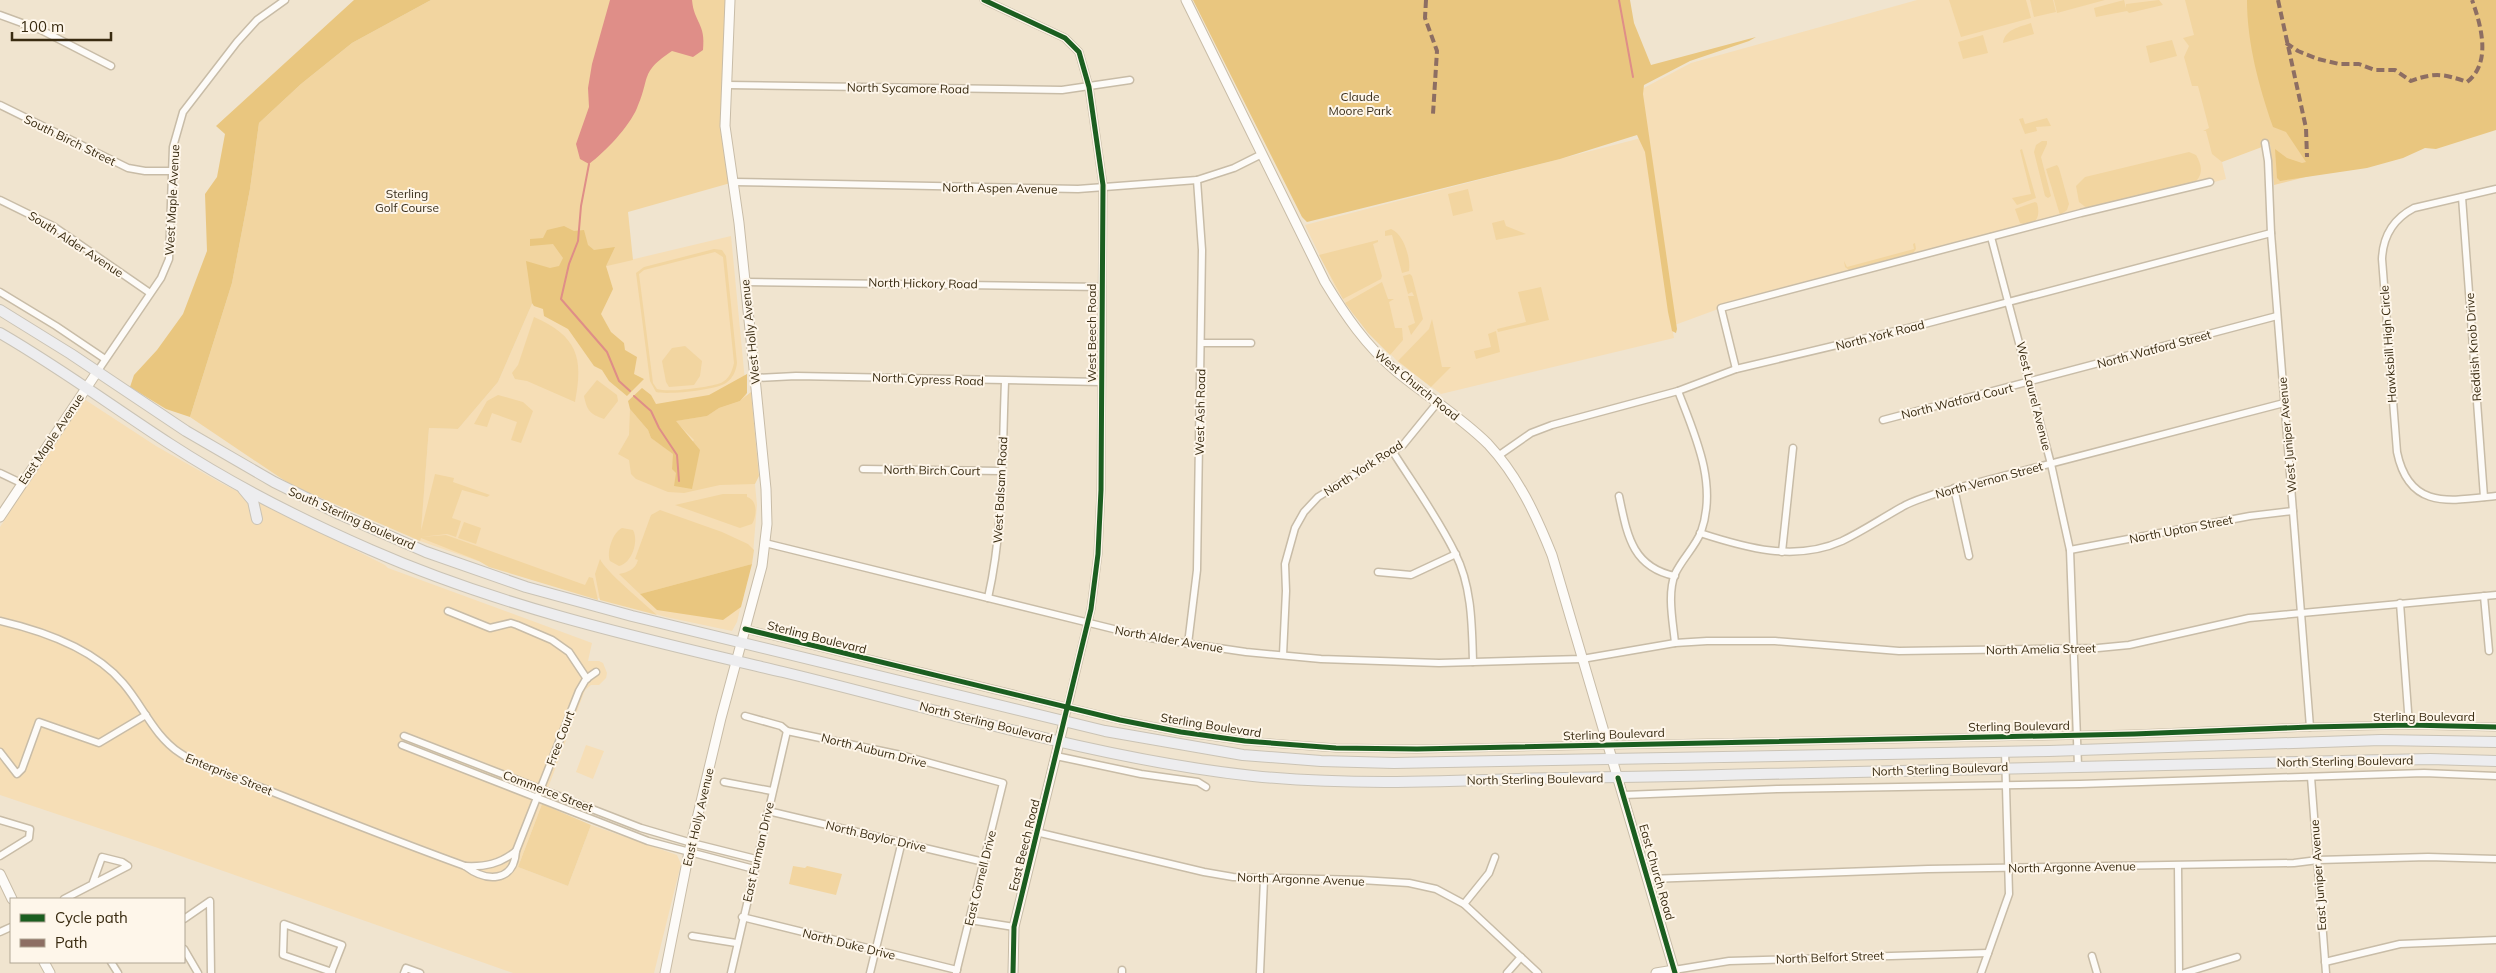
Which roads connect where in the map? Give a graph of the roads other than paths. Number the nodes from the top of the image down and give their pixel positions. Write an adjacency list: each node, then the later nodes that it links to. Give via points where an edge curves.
1 (285, 0): 15 (street, West Maple Avenue, via 257,20 189,101 178,124)
2 (730, 0): 10 (street, West Holly Avenue)
3 (984, 0): 6 (street, West Beech Road)
4 (1002, 0): 6 (street)
5 (1186, 0): 14 (street, West Church Road)
6 (999, 7): 11 (street, West Beech Road, via 1065,38 1079,52)
7 (0, 15): 8 (street, via 40,30)
8 (110, 66)
9 (1130, 80): 11 (street, North Sycamore Road)
10 (727, 84): 11 (street, North Sycamore Road, via 1062,90); 17 (street, West Holly Avenue, via 725,126)
11 (1089, 87): 19 (street, West Beech Road)
12 (0, 105): 15 (street, South Birch Street, via 128,168)
13 (2265, 142): 23 (street, West Juniper Avenue)
14 (1262, 154): 16 (street, North Aspen Avenue, via 1234,168); 44 (street, West Church Road, via 1325,282 1352,325 1396,371)
15 (172, 170): 28 (street, West Maple Avenue, via 169,259)
16 (1197, 180): 19 (street, North Aspen Avenue); 33 (street, West Ash Road, via 1202,250)
17 (734, 182): 19 (street, North Aspen Avenue, via 1054,189); 25 (street, West Holly Avenue)
18 (2210, 182): 24 (street)
19 (1103, 185): 26 (street, West Beech Road)
20 (2496, 189): 21 (street, Hawksbill High Circle)
21 (2462, 197): 59 (street, Reddish Knob Drive); 59 (street, Hawksbill High Circle, via 2404,213 2389,229 2382,259 2399,465 2405,478 2428,497 2442,501)
22 (0, 200): 28 (street, South Alder Avenue, via 53,226)
23 (2271, 233): 29 (street, North York Road); 31 (street, West Juniper Avenue)
24 (1992, 237): 29 (street, West Laurel Avenue); 36 (street, via 1722,308)
25 (745, 282): 26 (street, North Hickory Road); 38 (street, West Holly Avenue)
26 (1102, 287): 40 (street, West Beech Road)
27 (0, 292): 35 (street)
28 (150, 293): 35 (street, West Maple Avenue)
29 (2009, 300): 36 (street, North York Road, via 1917,326); 41 (street, West Laurel Avenue)
30 (0, 310): 37 (main road, South Sterling Boulevard)
31 (2277, 316): 41 (street, North Watford Street); 45 (street, West Juniper Avenue)
32 (0, 333): 42 (main road, South Sterling Boulevard)
33 (1201, 343): 34 (street); 82 (street, West Ash Road, via 1197,570)
34 (1251, 343)
35 (105, 359): 37 (street, West Maple Avenue)
36 (1736, 369): 43 (street, North York Road)
37 (97, 372): 42 (street, West Maple Avenue); 80 (main road, South Sterling Boulevard, via 186,431 274,482 410,545 526,587)
38 (755, 378): 39 (street, North Cypress Road, via 796,376); 64 (street, West Holly Avenue, via 766,489)
39 (1005, 382): 40 (street, North Cypress Road); 52 (street, West Balsam Road)
40 (1101, 382): 78 (street, West Beech Road, via 1098,554)
41 (2030, 382): 46 (street, North Watford Court); 50 (street, West Laurel Avenue)
42 (86, 388): 54 (street, East Maple Avenue); 55 (main road, South Sterling Boulevard, via 171,445)
43 (1678, 391): 49 (street, North York Road, via 1531,432); 63 (street, via 1703,458 1706,475 1705,512)
44 (1438, 402): 48 (street, North York Road, via 1418,429); 49 (street, West Church Road)
45 (2284, 403): 50 (street, North Vernon Street); 60 (street, West Juniper Avenue)
46 (1883, 420)
47 (1793, 448): 66 (street)
48 (1393, 452): 67 (street); 85 (street, North York Road, via 1318,497 1295,528 1285,564)
49 (1498, 456): 86 (street, West Church Road, via 1535,512 1552,555)
50 (2051, 464): 56 (street, North Vernon Street); 65 (street, West Laurel Avenue)
51 (863, 469): 52 (street, North Birch Court)
52 (1001, 471): 73 (street, West Balsam Road, via 1001,512)
53 (0, 473): 54 (street)
54 (21, 483): 61 (street, East Maple Avenue)
55 (241, 486): 62 (main road, via 253,502); 87 (main road, South Sterling Boulevard, via 371,550 482,593 595,627)
56 (1954, 488): 66 (street, North Vernon Street, via 1904,506 1841,541 1815,549); 68 (street)
57 (1618, 496): 70 (street, via 1635,553 1647,565)
58 (2496, 496): 59 (street, Hawksbill High Circle)
59 (2484, 497)
60 (2293, 510): 65 (street, North Upton Street); 76 (street, West Juniper Avenue)
61 (0, 516)
62 (256, 519)
63 (1700, 533): 66 (street, North Vernon Street, via 1746,547); 70 (street)
64 (765, 543): 73 (street, North Alder Avenue); 79 (street, West Holly Avenue)
65 (2070, 550): 83 (street, West Laurel Avenue)
66 (1782, 552)
67 (1456, 554): 69 (street, via 1410,575); 88 (street, via 1465,581 1471,617)
68 (1969, 556)
69 (1378, 572)
70 (1675, 576): 81 (street, via 1672,613)
71 (2496, 595): 72 (street, North Amelia Street)
72 (2484, 596): 74 (street, North Amelia Street); 84 (street)
73 (988, 598): 78 (street, North Alder Avenue)
74 (2400, 603): 76 (street, North Amelia Street); 95 (street)
75 (448, 611): 90 (street, via 490,628 517,624 557,643 569,652)
76 (2299, 611): 83 (street, North Amelia Street, via 2249,618 2129,645); 96 (street, West Juniper Avenue)
77 (0, 621): 92 (street, Enterprise Street, via 45,635 99,662 124,684)
78 (1087, 623): 82 (street, North Alder Avenue); 91 (street, West Beech Road)
79 (745, 629): 80 (street, West Holly Avenue); 91 (street, Sterling Boulevard)
80 (742, 643): 87 (street, West Holly Avenue); 94 (main road, North Sterling Boulevard)
81 (1675, 643): 83 (street, North Amelia Street, via 1775,641 1899,651); 86 (street, North Amelia Street)
82 (1188, 644): 85 (street, North Alder Avenue)
83 (2075, 649): 99 (street, West Laurel Avenue)
84 (2489, 651)
85 (1282, 655): 88 (street, North Alder Avenue, via 1378,662)
86 (1582, 659): 88 (street, North Alder Avenue); 103 (street, West Church Road)
87 (736, 662): 101 (main road, North Sterling Boulevard); 128 (street, East Holly Avenue)
88 (1473, 662)
89 (596, 672): 90 (street, Free Court)
90 (587, 679): 120 (street, Free Court, via 579,691)
91 (1067, 708): 94 (street, West Beech Road); 103 (street, Sterling Boulevard, via 1181,732 1296,746 1510,749)
92 (146, 715): 106 (street, via 99,743 39,722 22,769 17,774); 136 (street, Enterprise Street, via 181,754)
93 (745, 716): 98 (street, North Auburn Drive, via 781,726)
94 (1064, 722): 101 (street, East Beech Road); 109 (main road, North Sterling Boulevard, via 1175,745 1243,755 1321,761 1394,763)
95 (2409, 725): 96 (street, Sterling Boulevard); 97 (street, Sterling Boulevard)
96 (2310, 727): 99 (street, Sterling Boulevard)
97 (2496, 727)
98 (787, 731): 117 (street, North Auburn Drive, via 901,755); 121 (street, East Furman Drive)
99 (2077, 735): 103 (street, Sterling Boulevard); 105 (street, West Laurel Avenue)
100 (404, 736): 120 (street, Commerce Street)
101 (1060, 741): 108 (street, East Beech Road); 115 (main road, North Sterling Boulevard, via 1164,763 1299,780)
102 (2496, 742): 105 (main road, North Sterling Boulevard, via 2381,740)
103 (1607, 744): 109 (street, West Church Road)
104 (402, 745): 123 (street, Commerce Street)
105 (2078, 750): 107 (main road, North Sterling Boulevard); 112 (street, West Laurel Avenue)
106 (0, 752)
107 (2005, 752): 109 (main road, North Sterling Boulevard); 111 (street)
108 (1056, 756): 119 (street, via 1198,782); 126 (street, East Beech Road)
109 (1612, 759): 115 (street, West Church Road)
110 (2496, 761): 112 (main road, North Sterling Boulevard, via 2430,759)
111 (2007, 766): 112 (main road, North Sterling Boulevard); 115 (main road, North Sterling Boulevard); 118 (street)
112 (2078, 766)
113 (2496, 776): 114 (street, via 2424,773)
114 (2312, 777): 118 (street); 134 (street, East Juniper Avenue)
115 (1618, 778): 122 (street, East Church Road)
116 (724, 782): 121 (street)
117 (1004, 783): 135 (street, East Cornell Drive)
118 (2008, 784): 122 (street); 138 (street)
119 (1206, 787)
120 (541, 788): 123 (street, Free Court); 128 (street, Commerce Street)
121 (772, 791): 124 (street, East Furman Drive)
122 (1624, 795): 142 (street, East Church Road)
123 (537, 799): 128 (street, Commerce Street, via 648,841); 129 (street, Enterprise Street)
124 (768, 811): 127 (street, North Baylor Drive); 132 (street, East Furman Drive)
125 (0, 820): 130 (street, via 30,829 29,838)
126 (1036, 832): 141 (street, North Argonne Avenue, via 1204,872); 150 (street, East Beech Road)
127 (902, 841): 135 (street, North Baylor Drive); 154 (street)
128 (690, 848): 132 (street); 139 (street); 168 (street, East Holly Avenue)
129 (516, 851): 136 (street, Enterprise Street, via 497,863); 136 (street, Enterprise Street, via 513,865 500,876 485,877)
130 (0, 856)
131 (1495, 857): 146 (street, via 1489,873)
132 (756, 859): 139 (street, East Furman Drive)
133 (2496, 859): 134 (street, North Argonne Avenue)
134 (2318, 860): 137 (street, North Argonne Avenue); 160 (street, East Juniper Avenue)
135 (984, 862): 149 (street, East Cornell Drive)
136 (465, 866)
137 (2178, 866): 138 (street, North Argonne Avenue); 178 (street)
138 (2009, 868): 142 (street, North Argonne Avenue); 156 (street, via 2009,894)
139 (754, 869): 147 (street, East Furman Drive)
140 (0, 874): 144 (street)
141 (1264, 879): 146 (street, North Argonne Avenue, via 1409,883 1436,888); 172 (street)
142 (1649, 879): 162 (street, East Church Road)
143 (93, 882): 143 (street, via 102,857 128,866); 145 (street)
144 (12, 898)
145 (66, 898)
146 (1464, 904): 158 (street, North Argonne Avenue)
147 (742, 917): 153 (street, East Furman Drive); 154 (street, North Duke Drive)
148 (185, 918): 165 (street, via 210,901)
149 (970, 920): 150 (street); 161 (street, East Cornell Drive)
150 (1014, 927): 171 (street, East Beech Road)
151 (692, 936): 153 (street)
152 (2496, 940): 160 (street, via 2400,944)
153 (736, 943): 169 (street, East Furman Drive)
154 (875, 950): 161 (street, North Duke Drive); 170 (street)
155 (185, 951): 164 (street)
156 (1988, 953): 162 (street, North Belfort Street, via 1729,961); 176 (street)
157 (2092, 956): 177 (street)
158 (1521, 957): 173 (street); 174 (street, North Argonne Avenue)
159 (2237, 957): 179 (street)
160 (2325, 962): 180 (street, East Juniper Avenue)
161 (957, 971)
162 (1675, 971): 175 (street)
163 (331, 972): 163 (street, via 342,945 284,924 282,955)
164 (198, 973)
165 (211, 973)
166 (404, 973): 167 (street, via 406,968)
167 (420, 973)
168 (665, 973)
169 (731, 973)
170 (870, 973)
171 (1013, 973)
172 (1260, 973)
173 (1507, 973)
174 (1538, 973)
175 (1656, 973)
176 (1981, 973)
177 (2097, 973)
178 (2179, 973)
179 (2184, 973)
180 (2326, 973)

